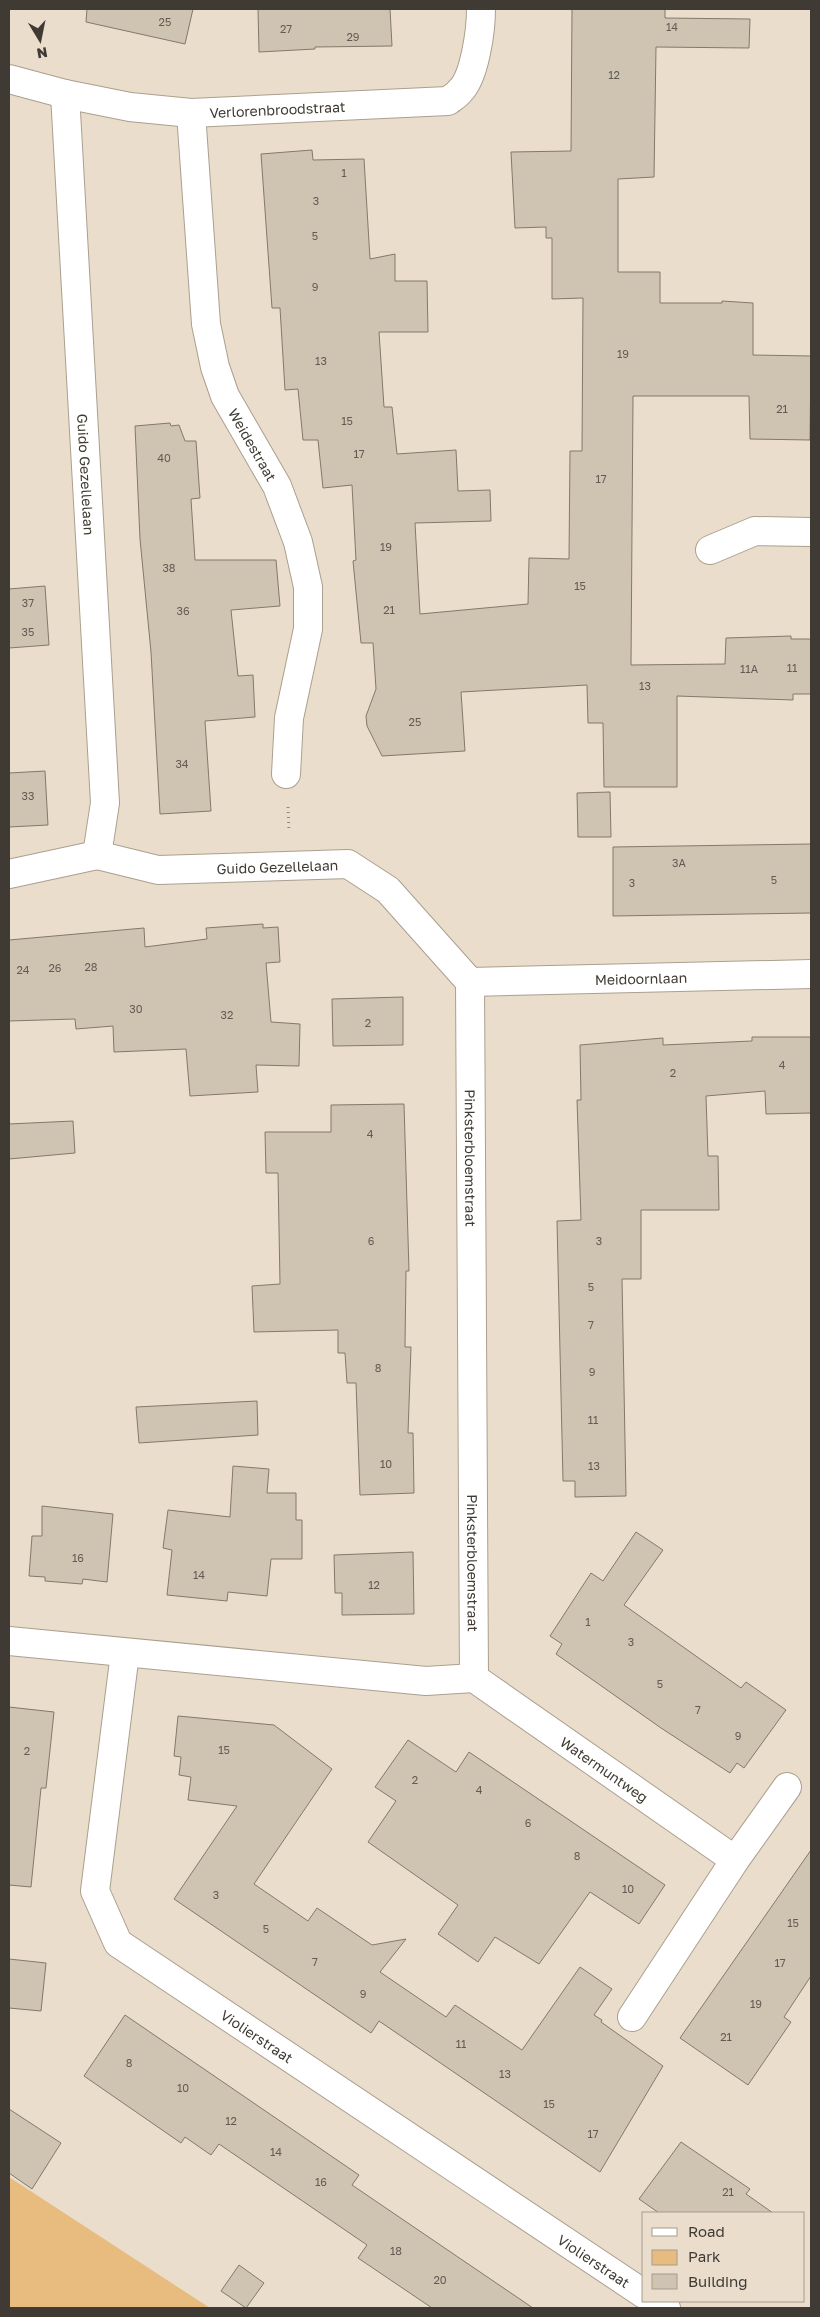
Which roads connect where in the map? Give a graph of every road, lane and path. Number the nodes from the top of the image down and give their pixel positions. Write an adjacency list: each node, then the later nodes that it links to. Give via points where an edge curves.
1 (481, 9): 4 (street, Verlorenbroodstraat, via 480,36 471,68 462,90 448,101)
2 (9, 79): 3 (street, Verlorenbroodstraat)
3 (65, 94): 4 (street, Verlorenbroodstraat, via 130,107); 8 (street, Guido Gezellelaan, via 104,803)
4 (191, 113): 7 (street, Weidestraat, via 206,324 215,367 225,396 277,486 298,542 308,587 308,629 289,718)
5 (811, 532): 6 (street, via 755,530)
6 (710, 550)
7 (286, 774): 9 (path)
8 (97, 855): 9 (street, Guido Gezellelaan, via 158,870); 10 (street, Guido Gezellelaan)
9 (291, 864): 12 (street, Guido Gezellelaan, via 348,864 388,890)
10 (9, 874)
11 (811, 974): 12 (street, Meidoornlaan)
12 (470, 982): 15 (street, Pinksterbloemstraat)
13 (9, 1641): 14 (street)
14 (124, 1653): 15 (street, via 426,1681); 19 (street, Violierstraat, via 95,1891 118,1943)
15 (474, 1678): 17 (street, Watermuntweg)
16 (787, 1788): 17 (street)
17 (735, 1860): 18 (street)
18 (632, 2017)
19 (642, 2293)

